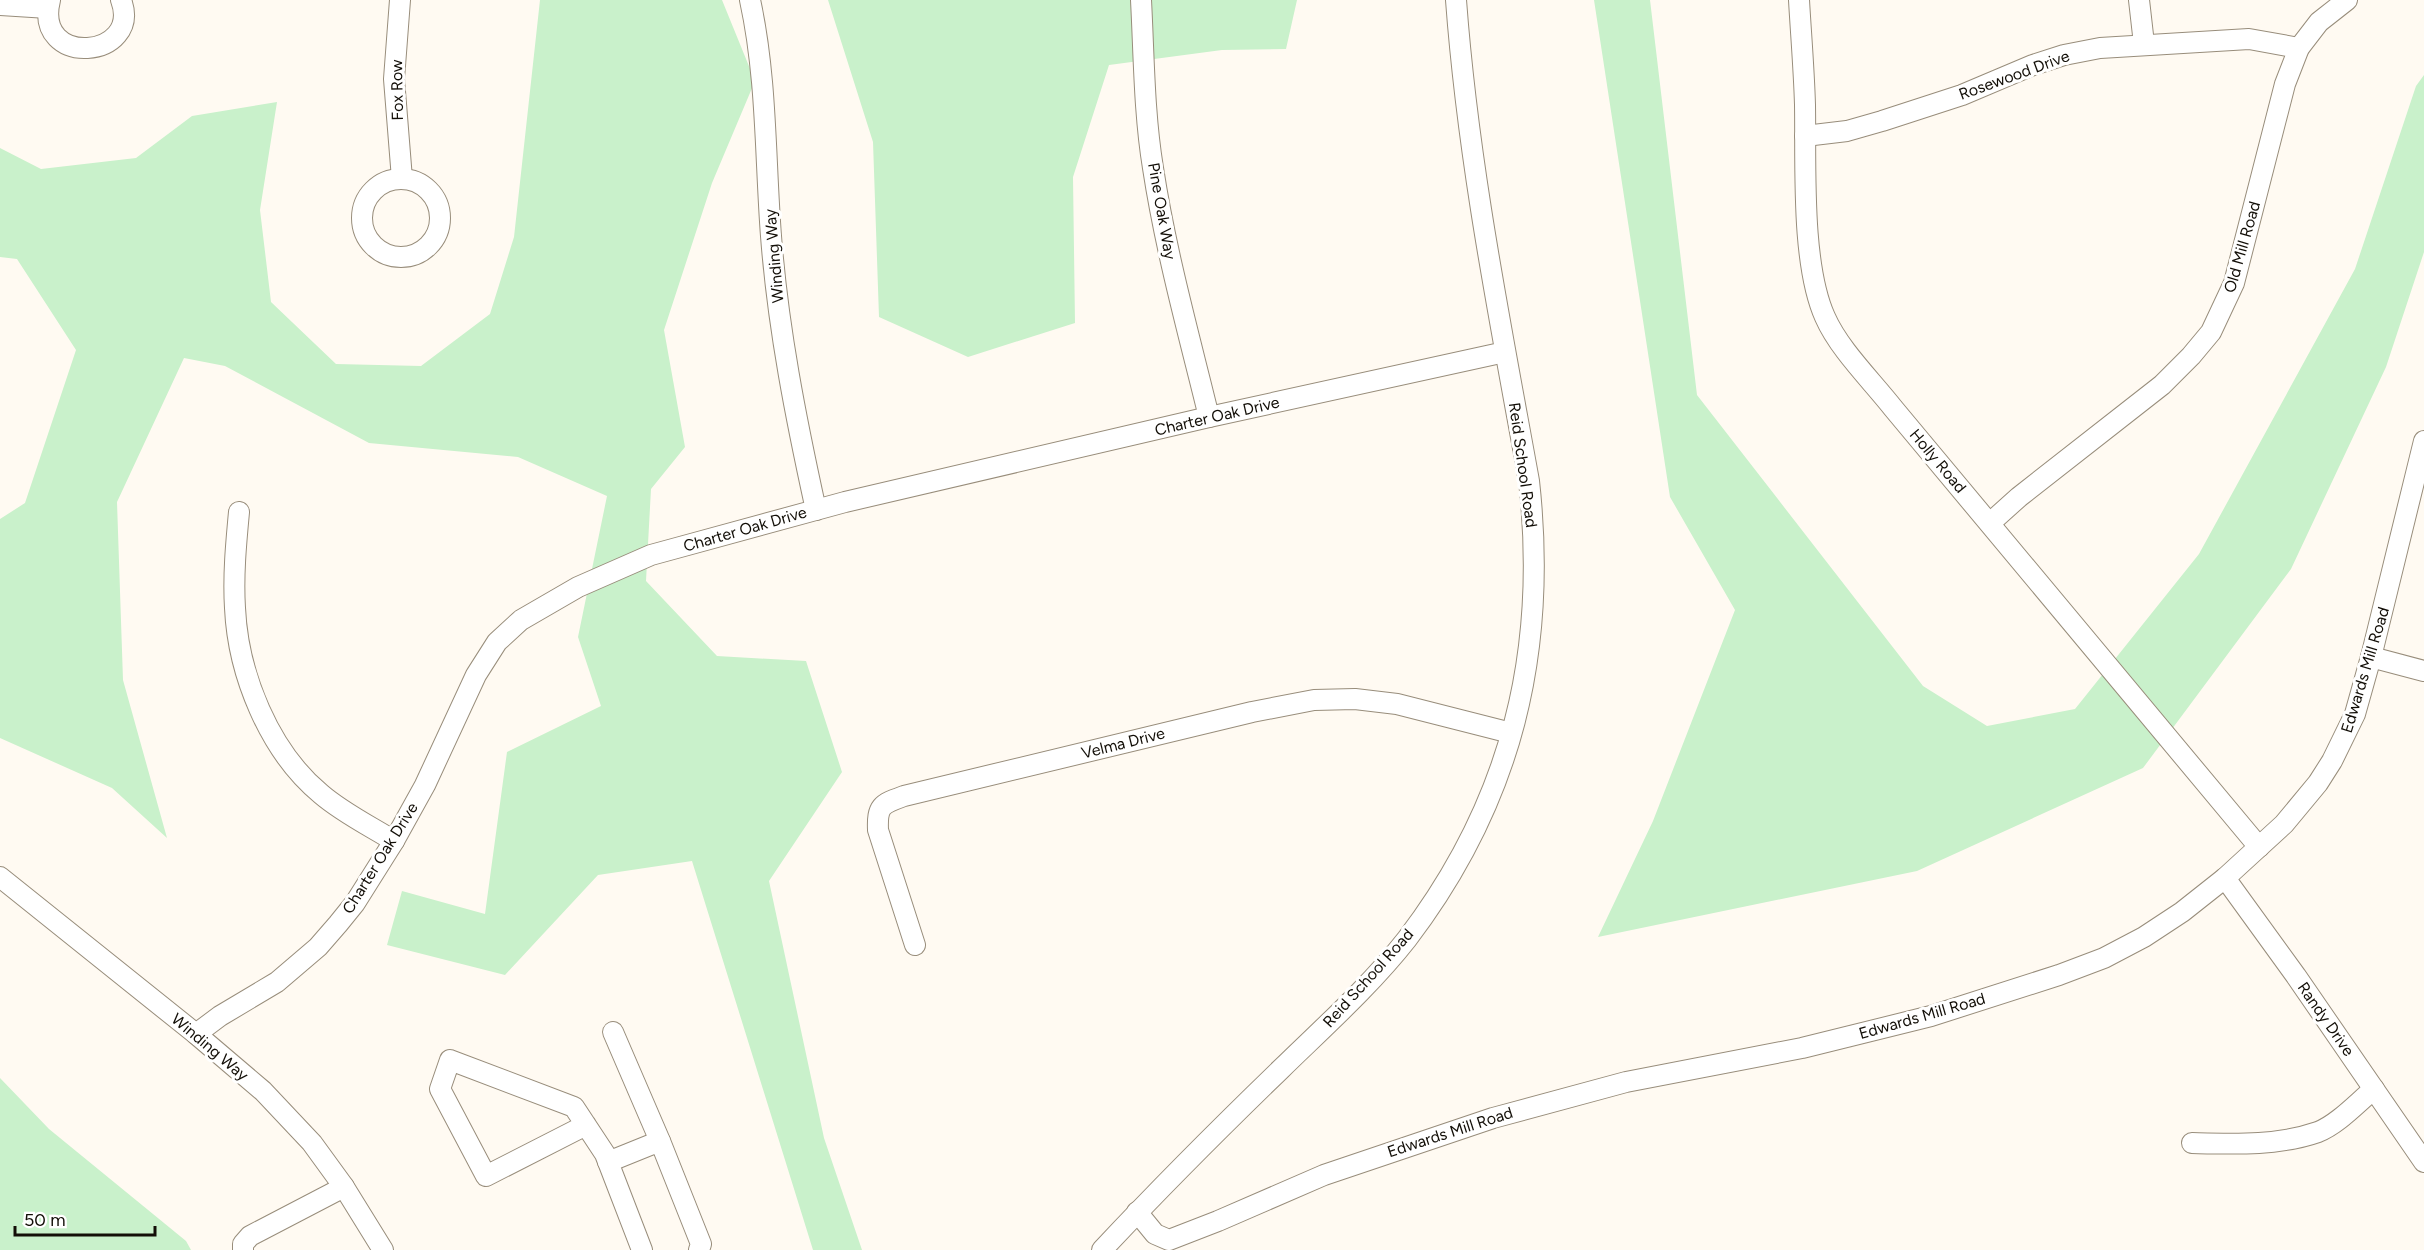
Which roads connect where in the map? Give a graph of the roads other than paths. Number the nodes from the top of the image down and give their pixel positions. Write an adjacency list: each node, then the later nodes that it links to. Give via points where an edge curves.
1 (121, 0): 9 (street, via 123,15 115,35 108,43 88,50 67,45 58,38 52,29)
2 (400, 0): 14 (street, Fox Row, via 394,79)
3 (750, 0): 18 (street, Winding Way, via 764,90 778,312)
4 (1141, 0): 16 (street, Pine Oak Way, via 1152,166 1166,244)
5 (1456, 0): 15 (street, Reid School Road, via 1476,186)
6 (1799, 0): 13 (street, Holly Road)
7 (2139, 0): 11 (street)
8 (2347, 0): 12 (street, Old Mill Road, via 2319,22)
9 (49, 4): 10 (street)
10 (0, 5)
11 (2144, 44): 12 (street, Rosewood Drive, via 2249,39); 13 (street, Rosewood Drive, via 2064,55 1882,122)
12 (2299, 48): 20 (street, Old Mill Road, via 2285,84 2234,283 2211,332 2162,385)
13 (1805, 136): 20 (street, Holly Road, via 1808,228 1815,285 1825,318 1886,399)
14 (402, 179)
15 (1505, 352): 16 (street, Charter Oak Drive); 23 (street, Reid School Road, via 1529,481 1535,564 1529,655)
16 (1209, 417): 18 (street, Charter Oak Drive)
17 (2424, 441): 21 (street, Edwards Mill Road)
18 (816, 510): 24 (street, Charter Oak Drive, via 651,555 578,587 520,620 497,642 482,664)
19 (239, 512): 24 (street, via 237,628 245,670 267,723 306,781 332,803)
20 (1990, 523): 25 (street, Holly Road)
21 (2372, 657): 22 (street); 25 (street, Edwards Mill Road, via 2355,714 2332,761 2302,804)
22 (2424, 670)
23 (1511, 733): 28 (street, Velma Drive, via 1397,704 1314,700 1252,711 904,796 881,807 878,830); 38 (street, Reid School Road, via 1499,775 1469,840 1406,940 1359,993)
24 (394, 841): 30 (street, Charter Oak Drive, via 355,903 318,947 277,982)
25 (2259, 847): 27 (street, Edwards Mill Road)
26 (0, 877): 30 (street, Winding Way)
27 (2225, 878): 31 (street, Randy Drive); 39 (street, Edwards Mill Road, via 2144,937 2059,975 1864,1034 1626,1082 1493,1118 1323,1175)
28 (915, 945)
29 (613, 1032): 33 (street)
30 (196, 1034): 37 (street, Winding Way, via 286,1114)
31 (2374, 1089): 34 (street, via 2319,1131 2242,1144); 36 (street, Randy Drive)
32 (586, 1125): 32 (street, via 574,1107 450,1060 440,1089 486,1176); 35 (street)
33 (660, 1141): 35 (street); 43 (street, via 701,1244)
34 (2192, 1143)
35 (608, 1162): 42 (street)
36 (2424, 1162)
37 (344, 1187): 40 (street, Winding Way); 41 (street, via 250,1236)
38 (1137, 1212): 39 (street, Edwards Mill Road, via 1155,1234); 44 (street, Reid School Road)
39 (1172, 1245)
40 (377, 1248)
41 (243, 1250)
42 (642, 1250)
43 (699, 1250)
44 (1102, 1250)

